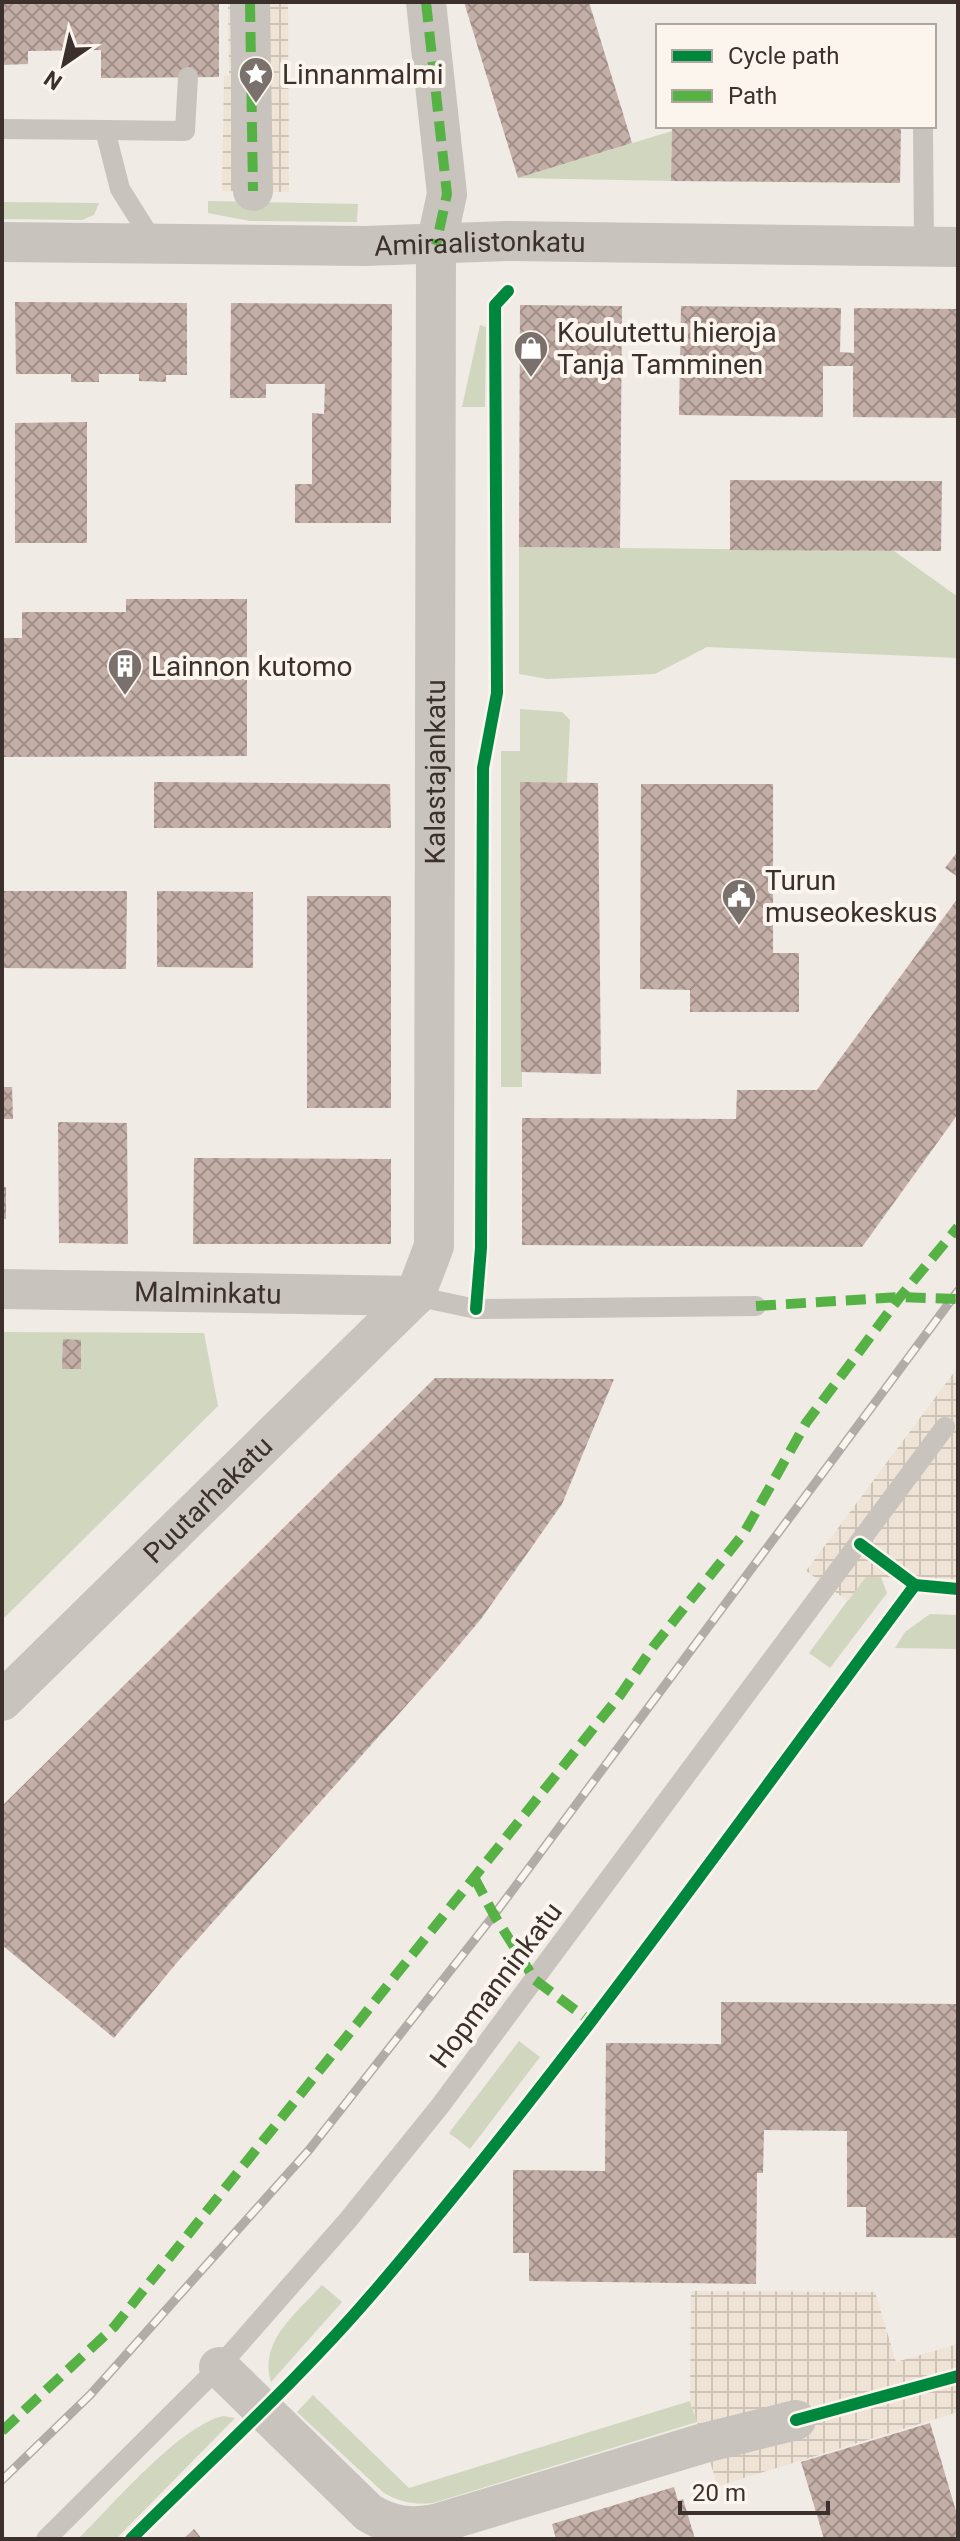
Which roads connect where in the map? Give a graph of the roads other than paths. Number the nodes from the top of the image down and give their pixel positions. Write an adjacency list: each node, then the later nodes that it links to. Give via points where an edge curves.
1 (250, 2): 7 (street)
2 (426, 2): 10 (street, Kalastajankatu, via 447,194)
3 (188, 77): 6 (lane, via 185,131)
4 (923, 128): 11 (lane)
5 (2, 129): 6 (lane)
6 (105, 130): 9 (lane, via 120,189)
7 (253, 191)
8 (2, 242): 9 (street, Amiraalistonkatu)
9 (154, 243): 10 (street, Amiraalistonkatu)
10 (436, 245): 11 (street, Amiraalistonkatu, via 508,241); 13 (street, Kalastajankatu, via 434,1246)
11 (941, 247)
12 (2, 1289): 13 (street, Malminkatu)
13 (415, 1296): 14 (lane, via 476,1309); 16 (street, Puutarhakatu)
14 (756, 1306)
15 (945, 1427): 17 (lane, Hopmanninkatu, via 450,2093)
16 (2, 1701)
17 (219, 2367): 18 (street, via 369,2513 397,2526 418,2528); 19 (lane, Hopmanninkatu)
18 (796, 2420)
19 (46, 2539)

